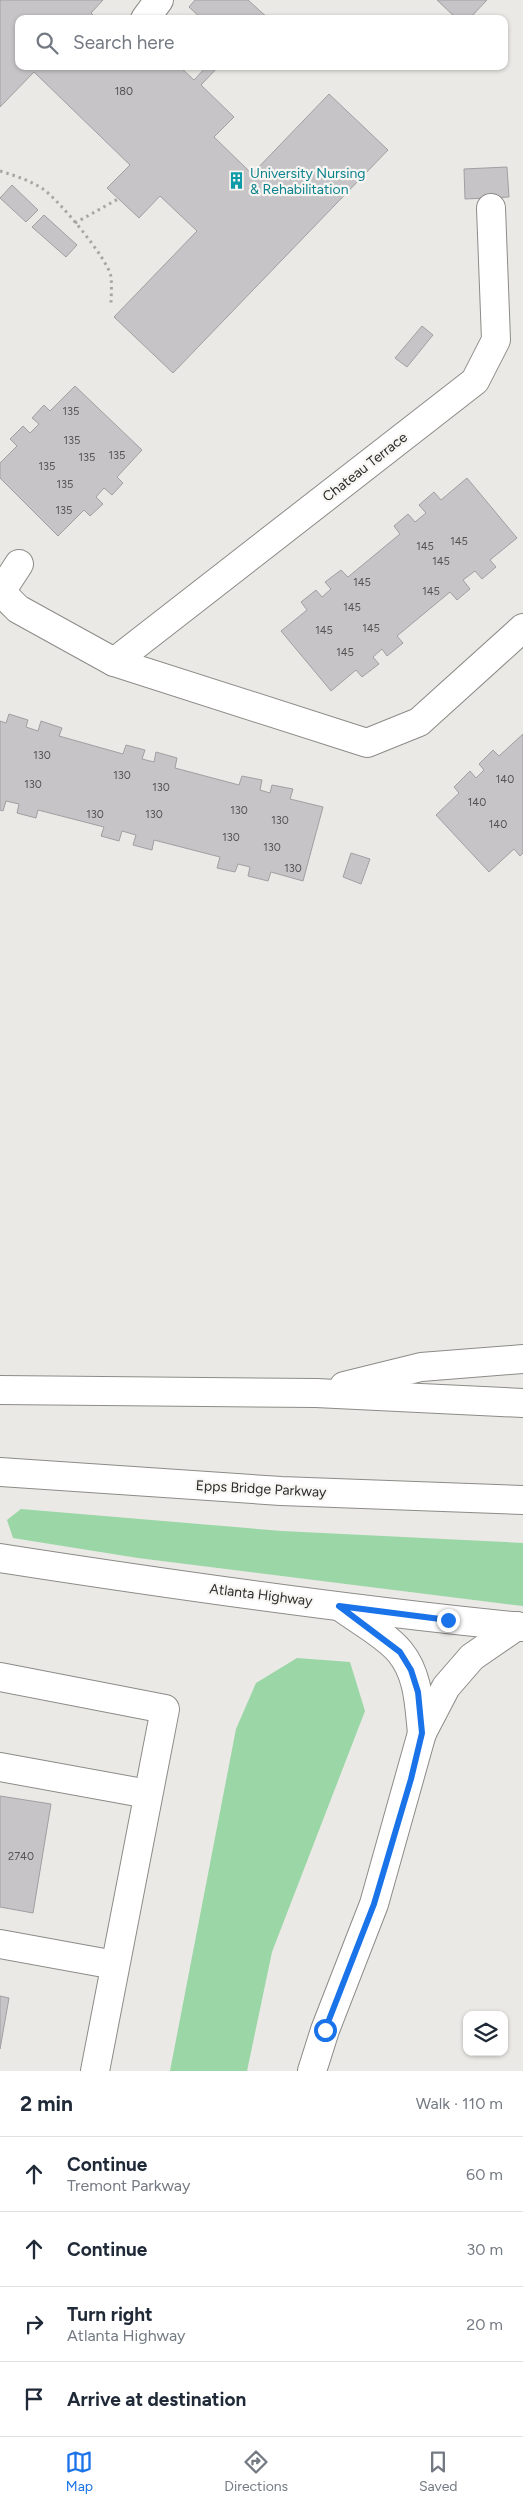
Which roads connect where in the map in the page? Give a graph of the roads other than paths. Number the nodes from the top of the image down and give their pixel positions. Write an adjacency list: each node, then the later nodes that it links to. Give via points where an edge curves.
1 (159, 0): 2 (main road)
2 (148, 15)
3 (491, 208): 7 (main road, Chateau Terrace, via 496,340 475,381)
4 (19, 564): 5 (main road)
5 (0, 592): 7 (main road, via 18,609)
6 (523, 628): 7 (main road, via 419,722 367,743)
7 (114, 662)
8 (523, 1359): 10 (main road, via 421,1367)
9 (0, 1390): 10 (main road)
10 (316, 1393): 11 (main road)
11 (523, 1403)
12 (0, 1472): 13 (main road, Epps Bridge Parkway, via 281,1491)
13 (523, 1500)
14 (0, 1558): 15 (main road, Atlanta Highway)
15 (339, 1606): 16 (main road, Atlanta Highway); 18 (main road, via 400,1652 411,1670 418,1692)
16 (520, 1627): 18 (main road, via 468,1662 446,1687)
17 (0, 1677): 20 (main road, via 165,1709)
18 (422, 1733): 24 (main road, via 374,1904)
19 (0, 1767): 20 (main road)
20 (148, 1794): 22 (main road)
21 (0, 1944): 22 (main road)
22 (115, 1965): 23 (main road)
23 (95, 2071)
24 (312, 2071)

